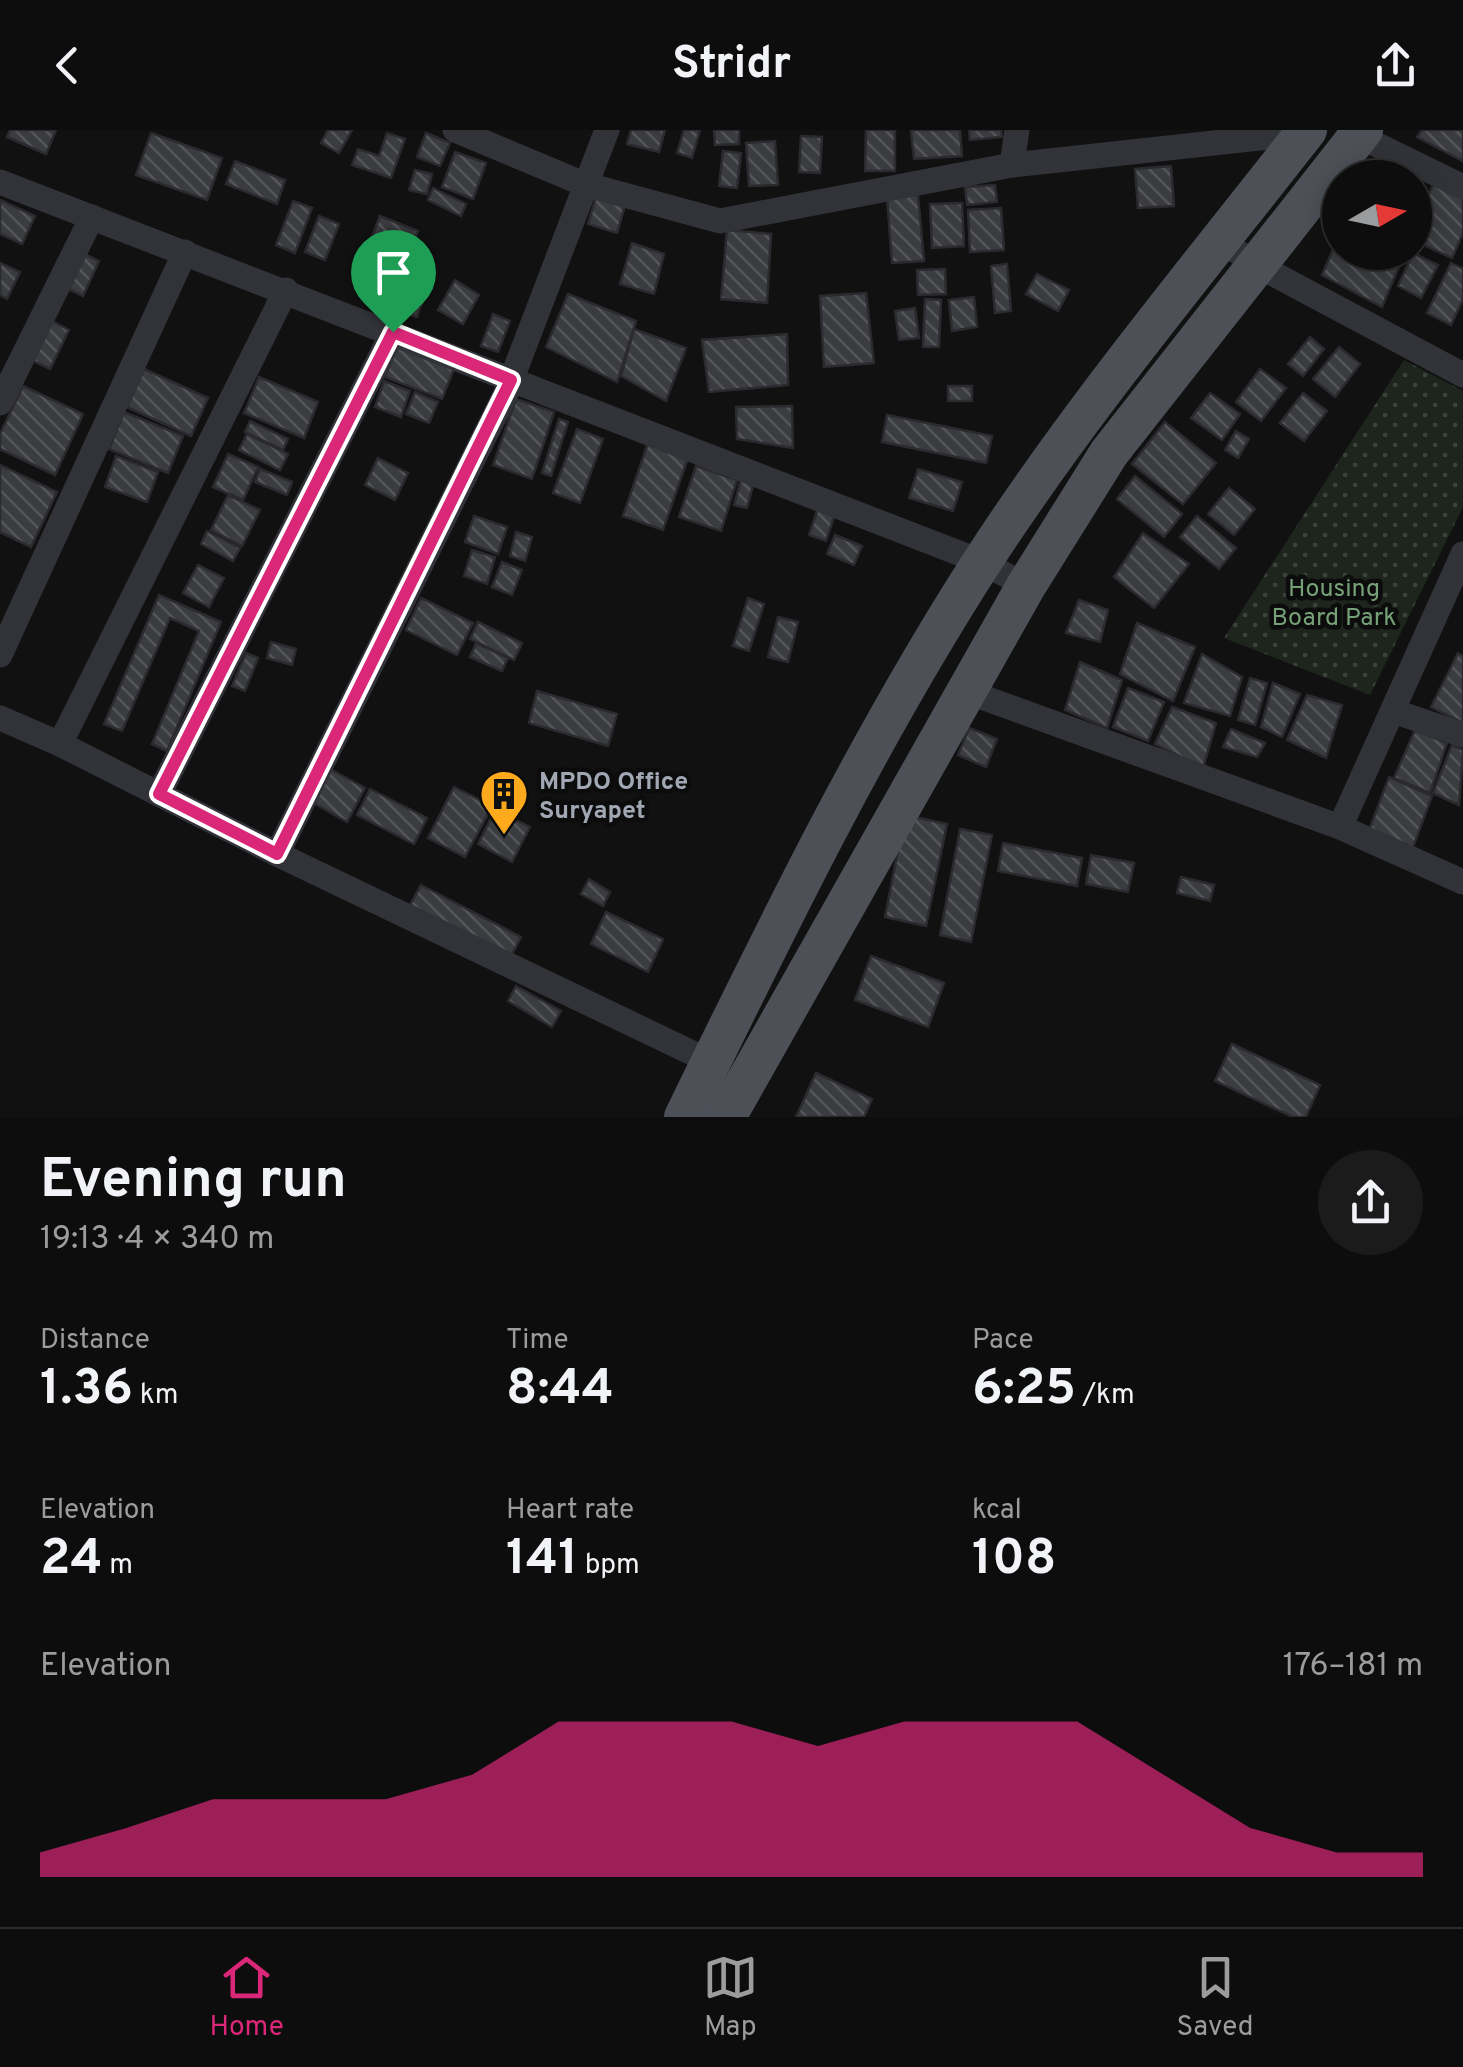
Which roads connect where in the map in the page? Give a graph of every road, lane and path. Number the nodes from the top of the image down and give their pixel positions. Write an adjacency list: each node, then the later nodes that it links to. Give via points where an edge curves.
1 (455, 130): 8 (street)
2 (607, 130): 8 (street)
3 (1017, 130): 6 (street)
4 (1306, 132): 6 (street); 11 (main road)
5 (1361, 133): 9 (street); 13 (main road)
6 (1012, 165): 8 (street, via 720,221)
7 (0, 182): 10 (street)
8 (584, 184): 17 (street)
9 (1463, 188)
10 (92, 216): 12 (street); 18 (street)
11 (1222, 241): 13 (street); 20 (main road)
12 (185, 252): 14 (street); 22 (street)
13 (1255, 264): 16 (street); 21 (main road, via 1109,453)
14 (286, 290): 15 (street); 27 (street)
15 (393, 332): 17 (street); 28 (street)
16 (1463, 375)
17 (511, 380): 20 (street); 30 (street)
18 (0, 403)
19 (1463, 554): 24 (street)
20 (982, 562): 21 (street); 32 (main road, via 832,817)
21 (1026, 586): 23 (main road)
22 (0, 656)
23 (968, 692): 29 (street); 34 (main road)
24 (1393, 711): 26 (street); 29 (street)
25 (0, 718): 27 (street)
26 (1463, 736)
27 (60, 744): 28 (street)
28 (159, 794): 30 (street)
29 (1340, 827): 31 (street)
30 (277, 854): 32 (street)
31 (1463, 882)
32 (711, 1062): 33 (main road)
33 (684, 1117)
34 (726, 1117)

